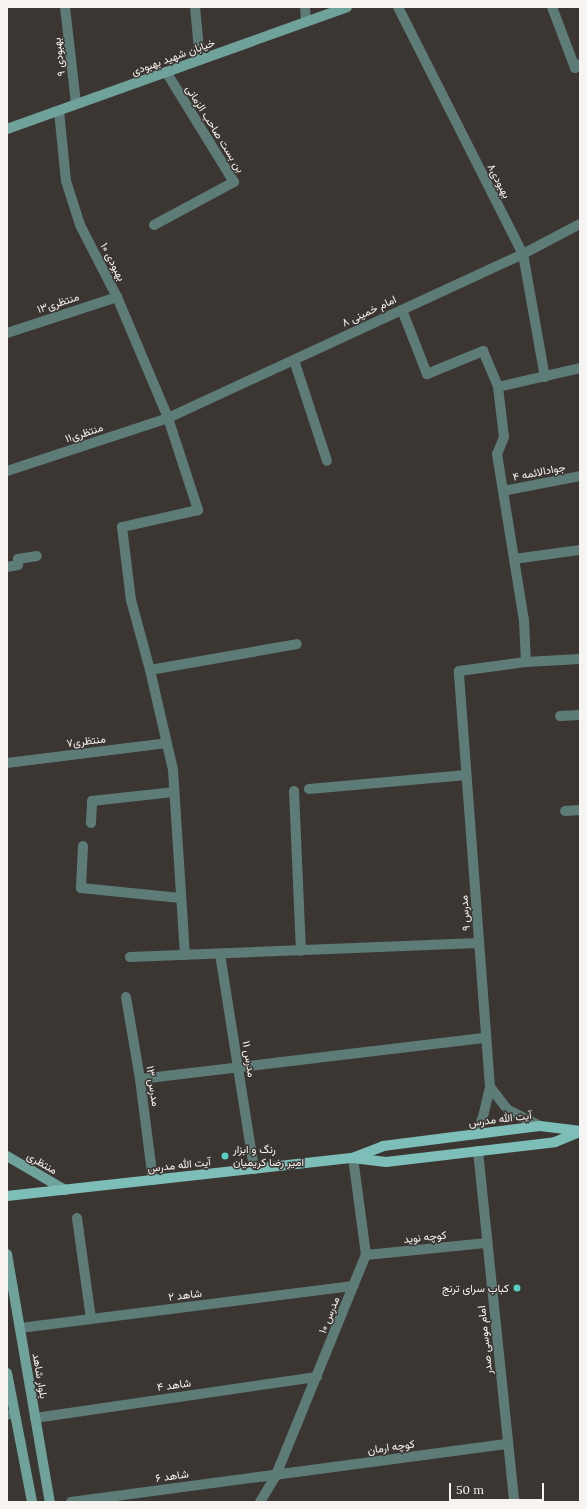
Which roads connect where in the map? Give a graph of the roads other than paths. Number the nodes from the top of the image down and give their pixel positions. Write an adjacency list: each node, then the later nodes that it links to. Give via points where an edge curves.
1 (65, 7): 11 (street, بهبودی ۹)
2 (195, 7): 8 (street)
3 (305, 7): 7 (street)
4 (347, 7): 7 (street, خیابان شهید بهبودی)
5 (398, 7): 16 (street, بهبودی۸)
6 (552, 7): 9 (street)
7 (306, 22): 8 (street, خیابان شهید بهبودی)
8 (200, 60): 10 (street, خیابان شهید بهبودی)
9 (578, 66)
10 (166, 72): 11 (street, خیابان شهید بهبودی); 15 (street, بن بست صاحب الزمانی, via 234,182)
11 (76, 104): 12 (street, خیابان شهید بهبودی)
12 (59, 111): 13 (street, خیابان شهید بهبودی); 17 (street, بهبودی ۱۰, via 66,181 80,225)
13 (7, 129)
14 (580, 224): 16 (street, امام خمینی ۸)
15 (154, 225)
16 (523, 254): 18 (street, امام خمینی ۸); 22 (street, بهبودی۸)
17 (117, 296): 19 (street, منتظری۱۳); 24 (street, بهبودی ۱۰)
18 (402, 310): 20 (street, امام خمینی ۸); 23 (street, via 427,374 483,352)
19 (7, 333)
20 (294, 360): 24 (street, امام خمینی ۸); 25 (street)
21 (580, 368): 22 (street)
22 (545, 377): 23 (street)
23 (498, 387): 28 (street, via 504,437 497,454)
24 (168, 418): 26 (street, منتظری۱۱); 36 (street, بهبودی ۱۰, via 198,510 122,527 131,600)
25 (327, 461)
26 (7, 471)
27 (580, 476): 28 (street, جوادالائمه ۴)
28 (503, 491): 31 (street)
29 (580, 550): 31 (street)
30 (37, 556): 32 (street, via 18,559 18,565)
31 (514, 559): 35 (street, via 524,620)
32 (7, 567)
33 (297, 644): 36 (street)
34 (580, 659): 35 (street)
35 (526, 662): 41 (street, مدرس ۹, via 458,671)
36 (150, 670): 39 (street)
37 (580, 714): 38 (street)
38 (560, 716)
39 (167, 743): 40 (street, منتظری۷); 44 (street)
40 (7, 763)
41 (466, 775): 42 (street); 50 (street, مدرس ۹)
42 (310, 789)
43 (294, 791): 51 (street)
44 (173, 792): 47 (street, via 92,801); 49 (street)
45 (580, 810): 46 (street)
46 (565, 811)
47 (91, 823)
48 (83, 846): 49 (street, via 81,888)
49 (181, 898): 53 (street)
50 (479, 943): 51 (street); 56 (street, مدرس ۹)
51 (300, 950): 52 (street)
52 (220, 954): 53 (street); 57 (street, مدرس ۱۱)
53 (185, 955): 54 (street)
54 (130, 957)
55 (126, 997): 58 (street, مدرس ۱۳)
56 (486, 1038): 57 (street); 59 (street, مدرس ۹)
57 (238, 1068): 58 (street); 66 (street, مدرس ۱۱)
58 (140, 1079): 67 (street, مدرس ۱۳)
59 (490, 1087): 60 (street, via 508,1110); 62 (street, مدرس ۹)
60 (540, 1126): 61 (main road, آیت الله مدرس); 62 (main road, آیت الله مدرس)
61 (580, 1132): 63 (main road, آیت الله مدرس, via 555,1142)
62 (476, 1134): 65 (main road, آیت الله مدرس, via 383,1146)
63 (478, 1151): 65 (main road, آیت الله مدرس, via 386,1162); 71 (street, امام موسی صدر)
64 (7, 1156): 68 (street, منتظری)
65 (353, 1158): 66 (main road, آیت الله مدرس); 73 (street)
66 (254, 1169): 67 (main road, آیت الله مدرس)
67 (153, 1180): 68 (main road, آیت الله مدرس)
68 (65, 1190): 69 (main road, آیت الله مدرس)
69 (7, 1196)
70 (77, 1218): 75 (street)
71 (487, 1243): 73 (street, کوچه نوید); 81 (street, امام موسی صدر)
72 (7, 1254): 76 (street, بلوار شاهد)
73 (366, 1255): 74 (street, مدرس ۱۰)
74 (353, 1286): 75 (street, شاهد ۲); 78 (street, مدرس ۱۰)
75 (91, 1319): 76 (street, شاهد ۲)
76 (20, 1328): 80 (street, بلوار شاهد)
77 (7, 1373): 79 (street)
78 (317, 1377): 80 (street, شاهد ۴); 82 (street, مدرس ۱۰)
79 (11, 1414): 83 (street)
80 (35, 1418): 84 (street, بلوار شاهد)
81 (508, 1444): 82 (street, کوچه ارمان); 87 (street, امام موسی صدر)
82 (276, 1475): 85 (street, شاهد ۶); 86 (street, مدرس ۱۰)
83 (32, 1502)
84 (50, 1502)
85 (71, 1502)
86 (260, 1502)
87 (514, 1502)

